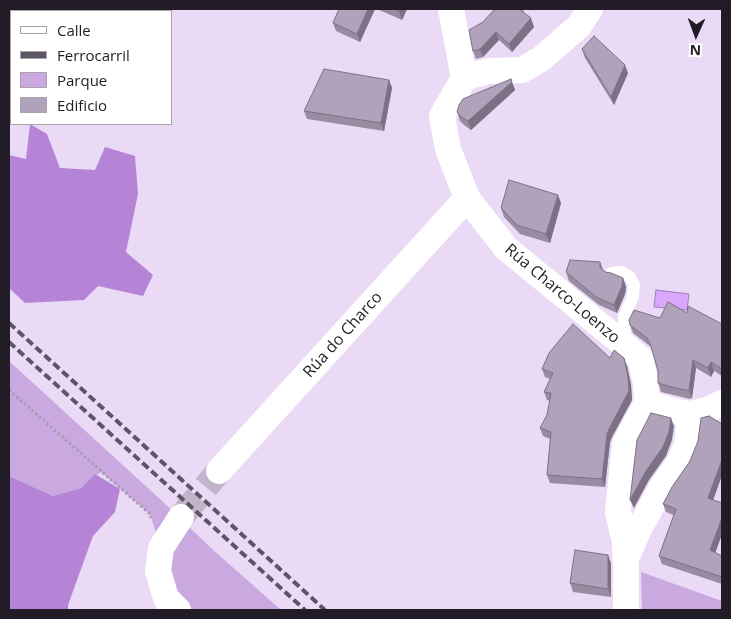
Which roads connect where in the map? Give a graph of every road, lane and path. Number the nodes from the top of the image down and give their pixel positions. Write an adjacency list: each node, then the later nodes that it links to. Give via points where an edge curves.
1 (451, 9): 3 (street)
2 (590, 9): 3 (street, via 579,26 541,59 522,70 488,71)
3 (464, 78): 4 (street, Rúa Charco-Loenzo, via 442,116 448,149)
4 (467, 198): 6 (street, Rúa Charco-Loenzo, via 506,248); 11 (street, Rúa do Charco)
5 (611, 273): 6 (lane, via 621,272 630,277 634,286 624,316)
6 (628, 348): 8 (street, Rúa Charco-Loenzo, via 640,358)
7 (9, 390): 13 (path, via 150,514)
8 (647, 403): 10 (street); 14 (street, via 625,444 618,512)
9 (722, 403): 10 (street)
10 (690, 414): 14 (street, via 687,444 679,463 662,487)
11 (219, 472)
12 (181, 517): 13 (street)
13 (161, 548): 15 (street, via 158,571 166,598)
14 (626, 559): 16 (street)
15 (178, 610)
16 (626, 610)

